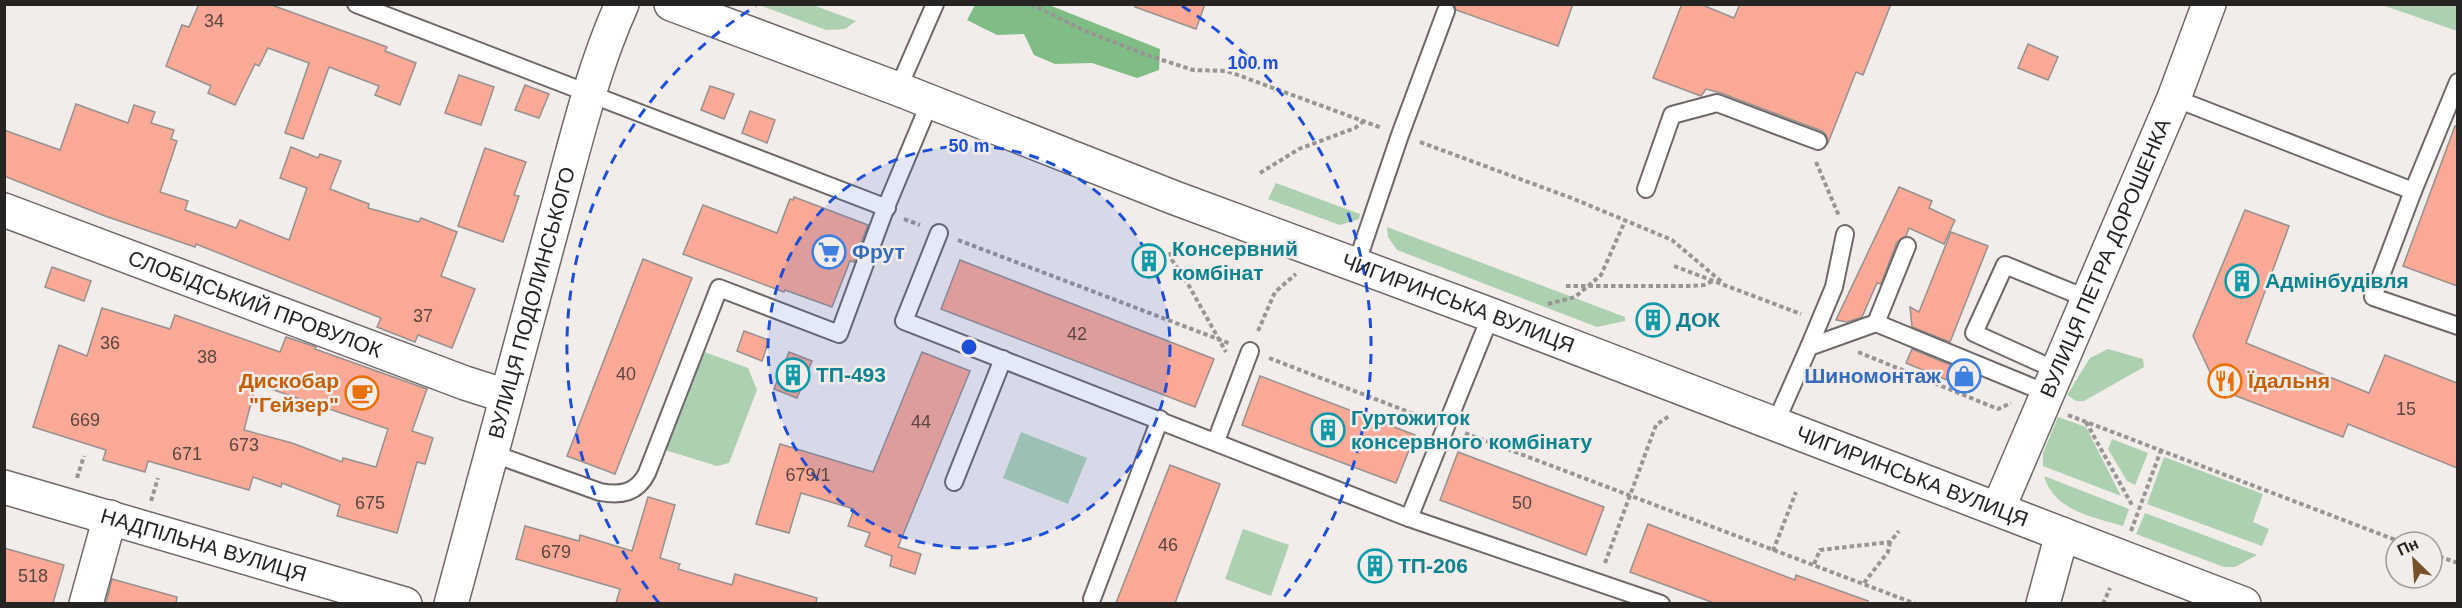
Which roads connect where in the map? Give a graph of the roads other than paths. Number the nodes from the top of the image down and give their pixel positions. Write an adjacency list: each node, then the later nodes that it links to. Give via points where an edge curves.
1 (356, 4): 9 (lane)
2 (622, 4): 9 (street, ВУЛИЦЯ ПОДОЛИНСЬКОГО)
3 (671, 4): 8 (street, ЧИГИРИНСЬКА ВУЛИЦЯ)
4 (935, 4): 8 (lane)
5 (2209, 4): 10 (street, ВУЛИЦЯ ПЕТРА ДОРОШЕНКА)
6 (1446, 11): 20 (lane)
7 (2457, 82): 14 (lane)
8 (898, 89): 11 (street, ЧИГИРИНСЬКА ВУЛИЦЯ)
9 (590, 93): 16 (lane); 29 (street, ВУЛИЦЯ ПОДОЛИНСЬКОГО)
10 (2174, 98): 14 (lane); 21 (street, ВУЛИЦЯ ПЕТРА ДОРОШЕНКА)
11 (930, 102): 16 (lane); 20 (street, ЧИГИРИНСЬКА ВУЛИЦЯ)
12 (1818, 141): 13 (lane, via 1717,102 1672,116)
13 (1646, 189)
14 (2413, 191): 24 (lane, via 2373,297)
15 (4, 210): 29 (street, СЛОБІДСЬКИЙ ПРОВУЛОК)
16 (886, 210): 33 (lane, via 839,334 718,288 647,473 634,490 619,495 600,492)
17 (939, 233): 27 (lane, via 904,321)
18 (1845, 234): 25 (lane, via 1834,287)
19 (1907, 246): 23 (lane)
20 (1356, 265): 22 (street, ЧИГИРИНСЬКА ВУЛИЦЯ)
21 (2088, 299): 28 (street, ВУЛИЦЯ ПЕТРА ДОРОШЕНКА); 28 (lane, via 2005,265 1974,333)
22 (1491, 315): 31 (street, ЧИГИРИНСЬКА ВУЛИЦЯ); 38 (lane)
23 (1876, 323): 25 (lane); 28 (lane)
24 (2457, 326)
25 (1809, 347): 31 (lane)
26 (1250, 351): 32 (lane)
27 (1004, 359): 30 (lane); 34 (lane)
28 (2053, 382): 36 (street, ВУЛИЦЯ ПЕТРА ДОРОШЕНКА)
29 (506, 396): 33 (street, ВУЛИЦЯ ПОДОЛИНСЬКОГО)
30 (1160, 419): 32 (lane); 40 (lane)
31 (1775, 424): 36 (street, ЧИГИРИНСЬКА ВУЛИЦЯ)
32 (1216, 441): 38 (lane)
33 (491, 453): 43 (street, ВУЛИЦЯ ПОДОЛИНСЬКОГО)
34 (954, 482)
35 (4, 487): 37 (street, НАДПІЛЬНА ВУЛИЦЯ)
36 (1998, 509): 39 (street, ЧИГИРИНСЬКА ВУЛИЦЯ)
37 (110, 518): 41 (street); 42 (street, НАДПІЛЬНА ВУЛИЦЯ)
38 (1409, 518): 44 (lane)
39 (2062, 534): 45 (street); 46 (street, ЧИГИРИНСЬКА ВУЛИЦЯ)
40 (1092, 599)
41 (86, 603)
42 (405, 603)
43 (452, 603)
44 (1661, 603)
45 (2043, 603)
46 (2244, 603)

